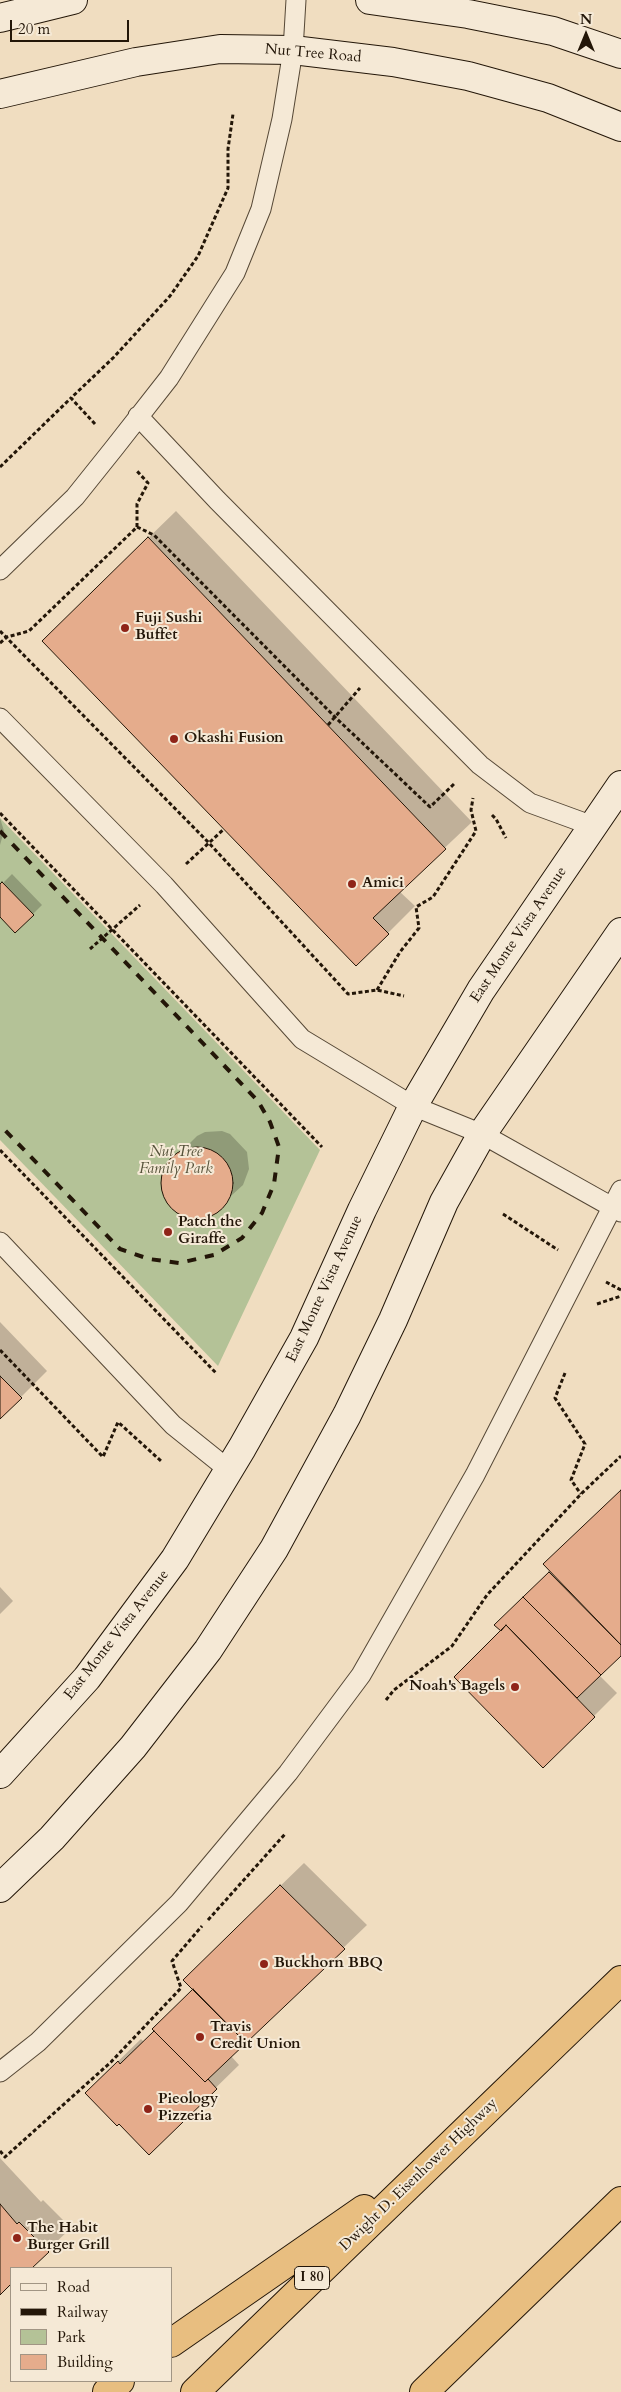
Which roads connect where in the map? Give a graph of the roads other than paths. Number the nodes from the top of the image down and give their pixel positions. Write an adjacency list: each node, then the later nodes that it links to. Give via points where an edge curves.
1 (73, 0): 4 (main road)
2 (296, 0): 5 (lane)
3 (370, 0): 6 (main road, via 468,14 552,31)
4 (0, 18)
5 (293, 50): 7 (main road, Nut Tree Road, via 210,50 136,62); 8 (main road, Nut Tree Road, via 393,62 468,76 548,98); 9 (lane, via 282,118 261,209 235,273 169,378)
6 (621, 54)
7 (0, 94)
8 (621, 127)
9 (138, 416): 10 (lane, via 75,497); 13 (lane, via 480,765 530,803)
10 (0, 570)
11 (0, 718): 15 (lane, via 164,885 302,1039)
12 (621, 785): 13 (main road, East Monte Vista Avenue)
13 (593, 826): 15 (main road, East Monte Vista Avenue, via 481,990)
14 (621, 932): 16 (main road)
15 (413, 1106): 16 (lane); 20 (main road, East Monte Vista Avenue, via 304,1338)
16 (482, 1134): 18 (lane); 22 (main road, via 444,1202 348,1416 274,1549 208,1650 133,1747 52,1838)
17 (621, 1190): 18 (lane)
18 (617, 1210): 24 (lane, via 475,1475 361,1675 288,1773 179,1903 38,2042)
19 (0, 1242): 20 (lane, via 173,1425)
20 (229, 1470): 21 (main road, East Monte Vista Avenue, via 176,1559 93,1670)
21 (0, 1774)
22 (0, 1888)
23 (621, 1980): 25 (highway, Dwight D. Eisenhower Highway / I 80)
24 (1, 2071)
25 (429, 2164): 27 (highway); 30 (highway, Dwight D. Eisenhower Highway / I 80)
26 (621, 2201): 31 (highway)
27 (172, 2342)
28 (119, 2382): 29 (highway)
29 (107, 2392)
30 (195, 2392)
31 (424, 2392)

